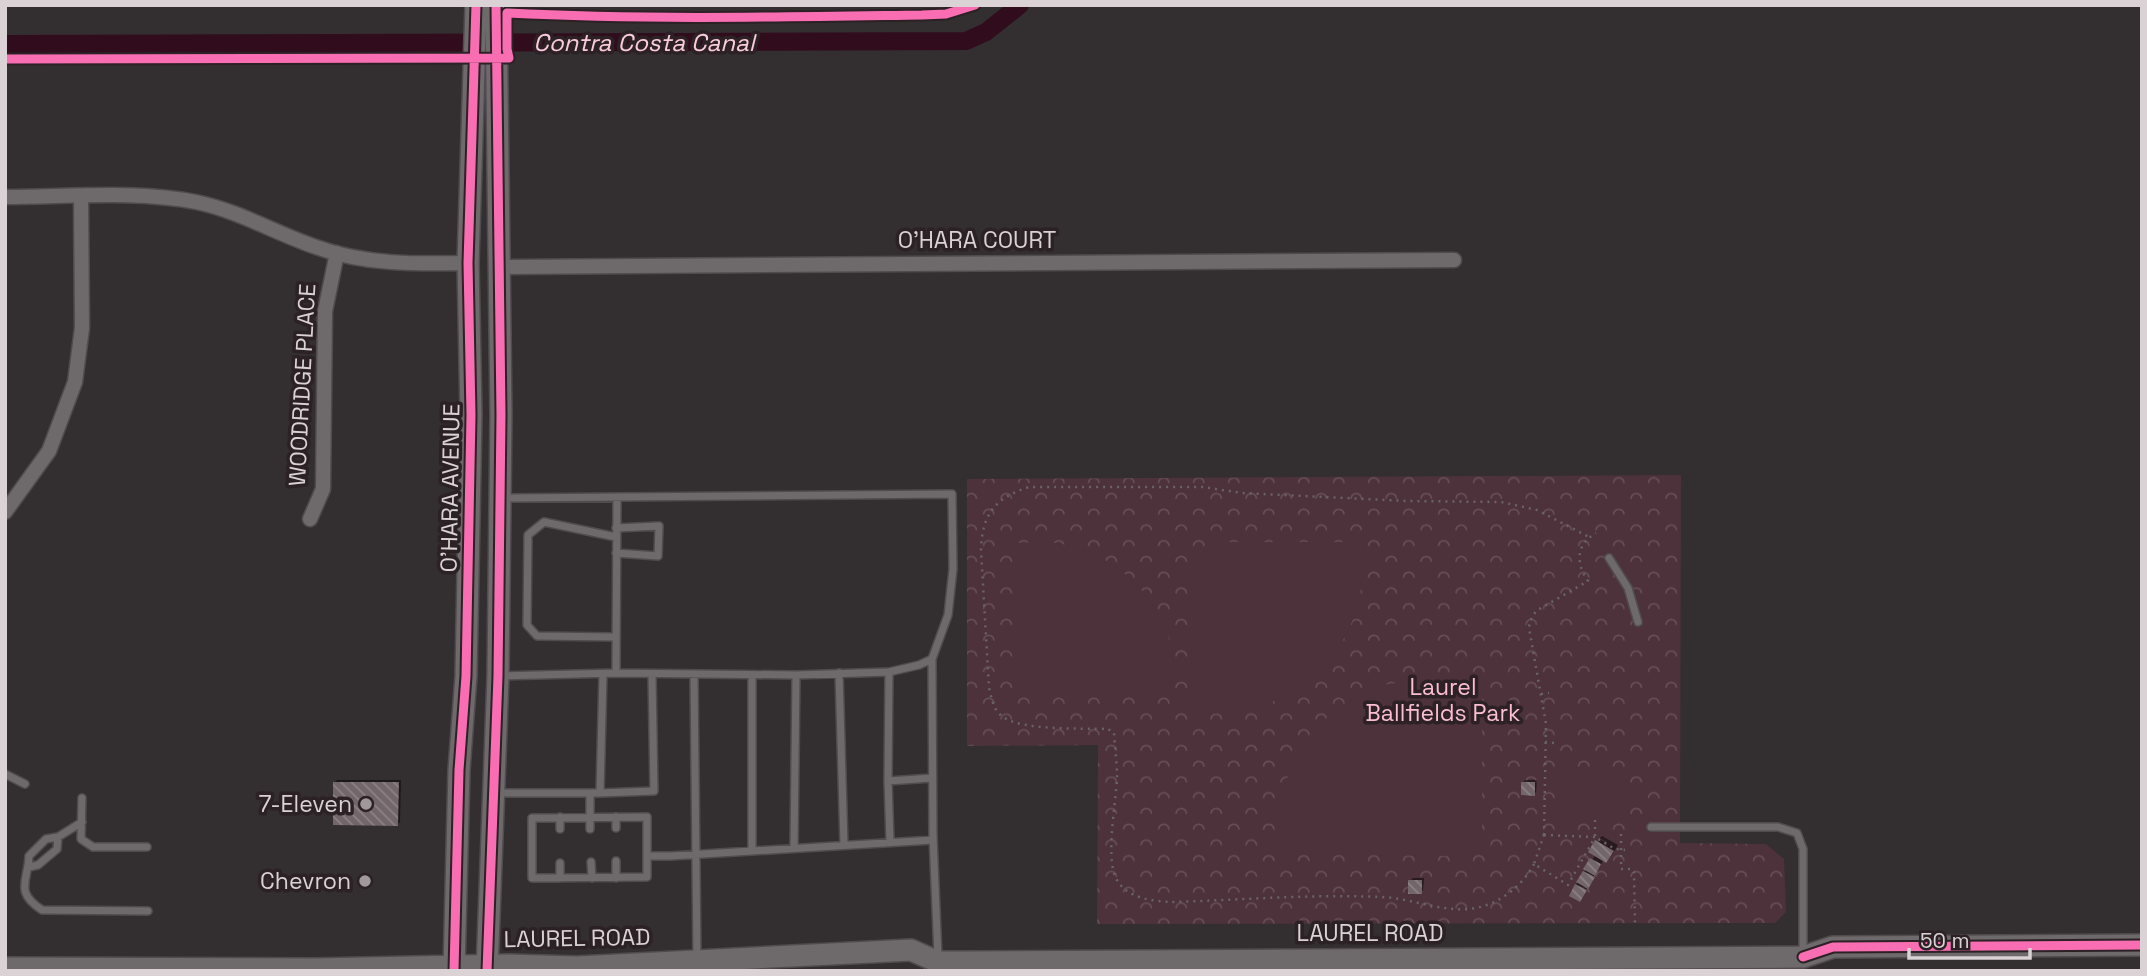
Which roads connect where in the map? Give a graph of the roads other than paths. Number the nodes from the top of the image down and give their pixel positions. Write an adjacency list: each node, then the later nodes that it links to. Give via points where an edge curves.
1 (476, 5): 3 (main road, O'HARA AVENUE)
2 (496, 5): 3 (main road, O'HARA AVENUE)
3 (486, 30): 4 (main road, O'HARA AVENUE)
4 (485, 52): 9 (main road, O'HARA AVENUE); 10 (main road, O'HARA AVENUE)
5 (5, 197): 6 (street)
6 (80, 197): 7 (street, via 164,197 198,203 237,213); 13 (street, via 82,328 75,382 49,451)
7 (337, 253): 9 (street, via 390,262); 14 (street, WOODRIDGE PLACE, via 325,311 323,489)
8 (1454, 260): 10 (street, O'HARA COURT)
9 (468, 263): 69 (main road, O'HARA AVENUE, via 470,484)
10 (500, 267): 12 (main road, O'HARA AVENUE)
11 (617, 497): 12 (lane); 15 (lane); 20 (lane, via 952,494 954,569 948,615)
12 (500, 498): 29 (main road, O'HARA AVENUE)
13 (5, 512)
14 (310, 519)
15 (616, 532): 16 (lane); 16 (lane, via 659,526 658,556); 19 (lane, via 544,523 533,529 528,535 527,612 527,625 537,636)
16 (616, 554): 19 (lane)
17 (1609, 558): 18 (lane, via 1628,588)
18 (1638, 622)
19 (616, 637): 22 (lane)
20 (932, 659): 21 (lane); 31 (lane)
21 (889, 671): 23 (lane); 32 (lane)
22 (616, 673): 24 (lane); 25 (lane)
23 (839, 673): 28 (lane); 49 (lane)
24 (603, 674): 29 (lane); 35 (lane)
25 (652, 674): 26 (lane); 35 (lane, via 654,791)
26 (694, 675): 27 (lane); 53 (lane)
27 (752, 675): 28 (lane); 52 (lane)
28 (796, 675): 51 (lane)
29 (498, 676): 34 (main road, O'HARA AVENUE)
30 (5, 774): 33 (lane)
31 (932, 778): 32 (lane); 46 (lane)
32 (888, 781): 48 (lane)
33 (25, 784)
34 (493, 793): 36 (lane); 67 (main road, O'HARA AVENUE)
35 (600, 793): 36 (lane)
36 (590, 794): 39 (lane)
37 (82, 798): 41 (lane)
38 (560, 817): 39 (lane); 44 (lane); 59 (lane, via 532,818 532,878)
39 (590, 817): 40 (lane); 45 (lane)
40 (616, 817): 43 (lane); 54 (lane, via 647,817)
41 (82, 822): 47 (lane); 50 (lane, via 81,839 93,847)
42 (1651, 827): 65 (lane, via 1779,827 1797,833 1802,849)
43 (616, 828)
44 (560, 829)
45 (590, 829)
46 (933, 836): 48 (lane); 66 (lane)
47 (58, 837): 58 (lane, via 57,849); 58 (lane, via 46,839 29,856)
48 (890, 841): 49 (lane)
49 (844, 845): 51 (lane)
50 (146, 847)
51 (794, 848): 52 (lane)
52 (752, 851): 53 (lane)
53 (695, 855): 54 (lane); 64 (lane)
54 (647, 856): 61 (lane, via 647,877)
55 (616, 861): 61 (lane)
56 (591, 862): 60 (lane)
57 (560, 863): 59 (lane)
58 (29, 867): 62 (lane, via 23,881 25,894 42,909)
59 (560, 878): 60 (lane)
60 (592, 878): 61 (lane)
61 (616, 878)
62 (148, 911)
63 (2142, 945): 65 (main road, LAUREL ROAD, via 1833,947)
64 (697, 961): 66 (main road, LAUREL ROAD, via 911,950); 67 (main road, LAUREL ROAD)
65 (1802, 964): 66 (main road, LAUREL ROAD); 70 (main road)
66 (929, 966)
67 (487, 968): 69 (main road, LAUREL ROAD)
68 (6, 969): 69 (main road, LAUREL ROAD)
69 (454, 969)
70 (1821, 971)

